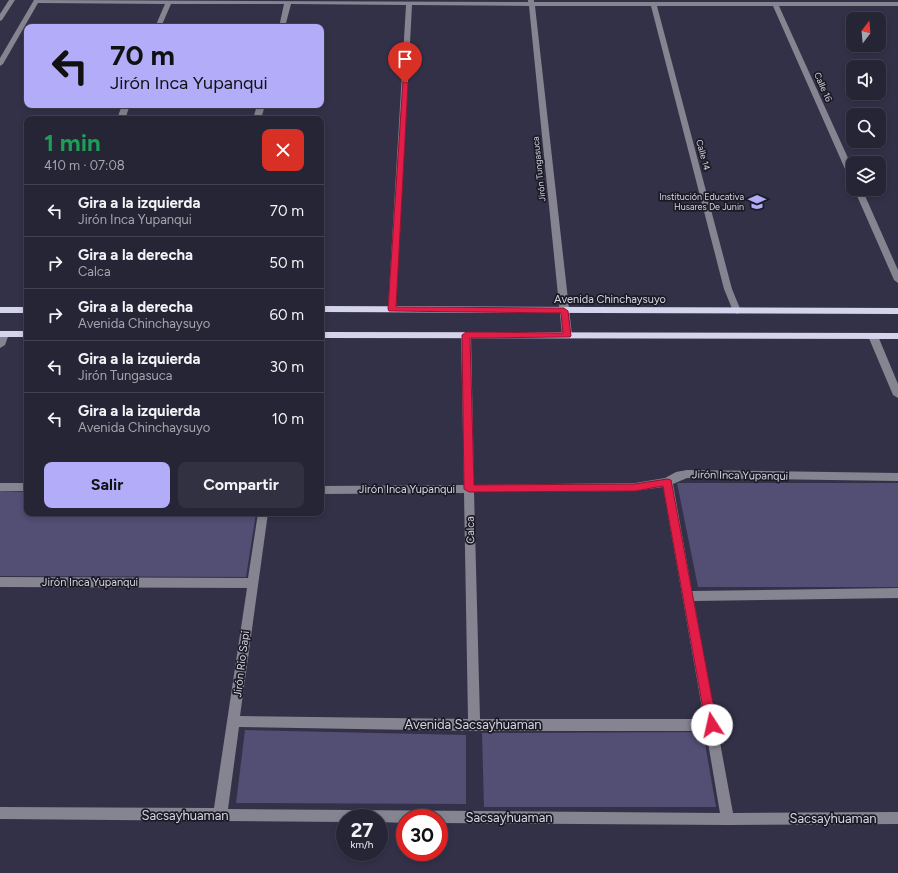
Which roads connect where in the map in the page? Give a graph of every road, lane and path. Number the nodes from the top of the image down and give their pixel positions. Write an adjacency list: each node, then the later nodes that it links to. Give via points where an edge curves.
1 (12, 0): 10 (street)
2 (36, 0): 3 (street); 13 (street)
3 (169, 2): 4 (street); 11 (street)
4 (288, 2): 6 (street); 12 (street)
5 (531, 2): 6 (street); 7 (street); 21 (street, Jirón Tungasuca)
6 (409, 3): 18 (street)
7 (653, 3): 8 (street); 22 (street, Calle 14, via 726,281)
8 (775, 3): 9 (street); 14 (street, Calle 16)
9 (897, 5)
10 (0, 19)
11 (159, 24)
12 (283, 24)
13 (0, 64)
14 (846, 162)
15 (861, 196): 16 (street)
16 (898, 280)
17 (324, 309): 18 (main road, Avenida Chinchaysuyo)
18 (392, 309): 21 (main road, Avenida Chinchaysuyo)
19 (0, 310): 20 (main road)
20 (24, 310)
21 (564, 311): 22 (main road, Avenida Chinchaysuyo); 28 (street, Jirón Tungasuca)
22 (737, 311): 23 (main road, Avenida Chinchaysuyo)
23 (898, 311)
24 (2, 334): 25 (main road); 31 (street)
25 (24, 334)
26 (324, 335): 27 (main road)
27 (466, 335): 28 (main road); 37 (street, Calca)
28 (567, 336): 29 (main road)
29 (873, 336): 30 (main road); 32 (street)
30 (898, 336)
31 (0, 345)
32 (898, 395)
33 (898, 477): 34 (street, Jirón Inca Yupanqui, via 687,474)
34 (667, 482): 37 (street, Jirón Inca Yupanqui, via 635,487); 43 (street)
35 (0, 487): 36 (street)
36 (24, 487)
37 (469, 489): 38 (street, Jirón Inca Yupanqui); 45 (street, Calca)
38 (324, 490)
39 (263, 516): 41 (street, Jirón Rio Sapi)
40 (0, 582): 41 (street, Jirón Inca Yupanqui)
41 (252, 583): 44 (street, Jirón Rio Sapi)
42 (898, 593): 43 (street)
43 (689, 596): 46 (street)
44 (234, 721): 45 (street, Avenida Sacsayhuaman); 48 (street, Jirón Rio Sapi)
45 (474, 725): 46 (street, Avenida Sacsayhuaman)
46 (712, 725): 50 (street)
47 (0, 814): 48 (street, Sacsayhuaman)
48 (220, 815): 50 (street, Sacsayhuaman)
49 (898, 818): 50 (street, Sacsayhuaman)
50 (728, 819)

